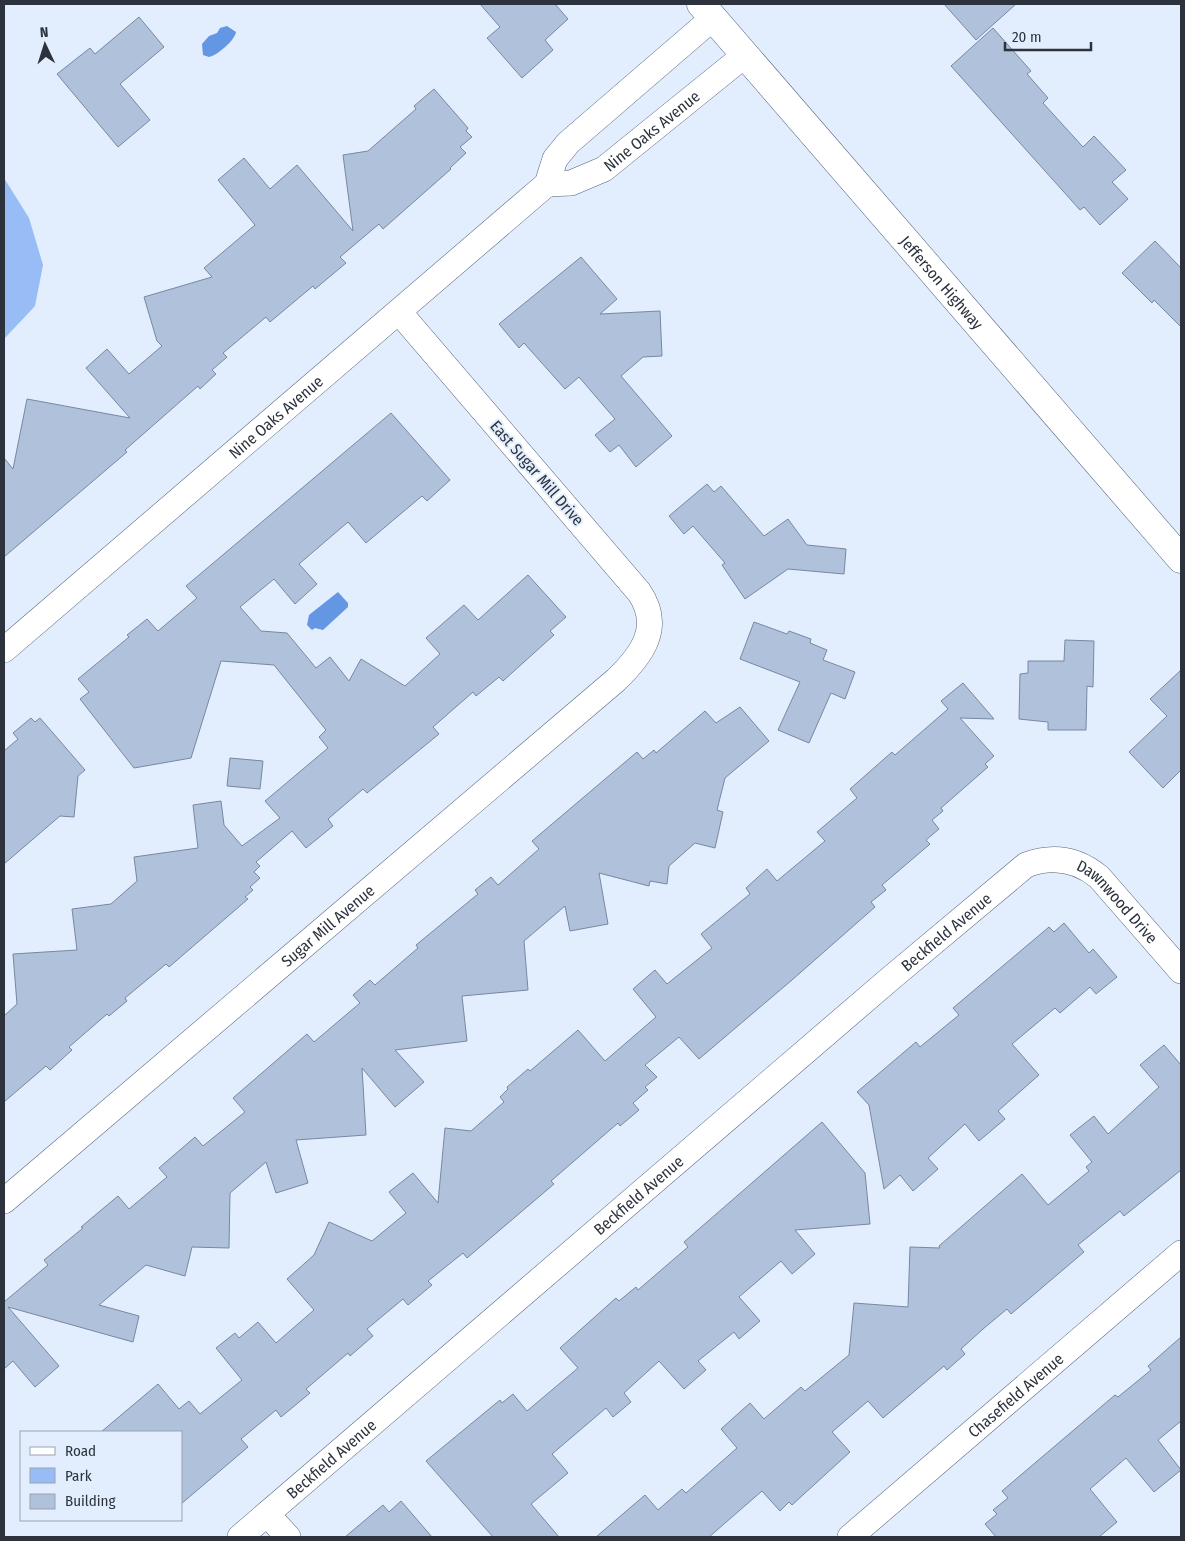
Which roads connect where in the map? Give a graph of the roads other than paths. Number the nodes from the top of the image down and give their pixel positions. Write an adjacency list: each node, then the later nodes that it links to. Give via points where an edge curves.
1 (707, 11): 2 (main road, Jefferson Highway); 3 (street, via 568,143 555,159)
2 (745, 55): 3 (street, Nine Oaks Avenue, via 604,169 571,183); 5 (main road, Jefferson Highway)
3 (547, 184): 4 (street, Nine Oaks Avenue)
4 (399, 312): 6 (street, East Sugar Mill Drive, via 639,592 649,612); 7 (street, Nine Oaks Avenue)
5 (1181, 559)
6 (645, 644): 10 (street, Sugar Mill Avenue, via 616,680)
7 (4, 650)
8 (1041, 860): 9 (street, Dawnwood Drive, via 1066,860 1089,868); 12 (street, Beckfield Avenue, via 1026,865 1011,876)
9 (1181, 971)
10 (4, 1201)
11 (1181, 1253): 15 (street, Chasefield Avenue)
12 (267, 1514): 13 (street, Beckfield Avenue); 14 (street)
13 (240, 1537)
14 (288, 1537)
15 (850, 1537)

